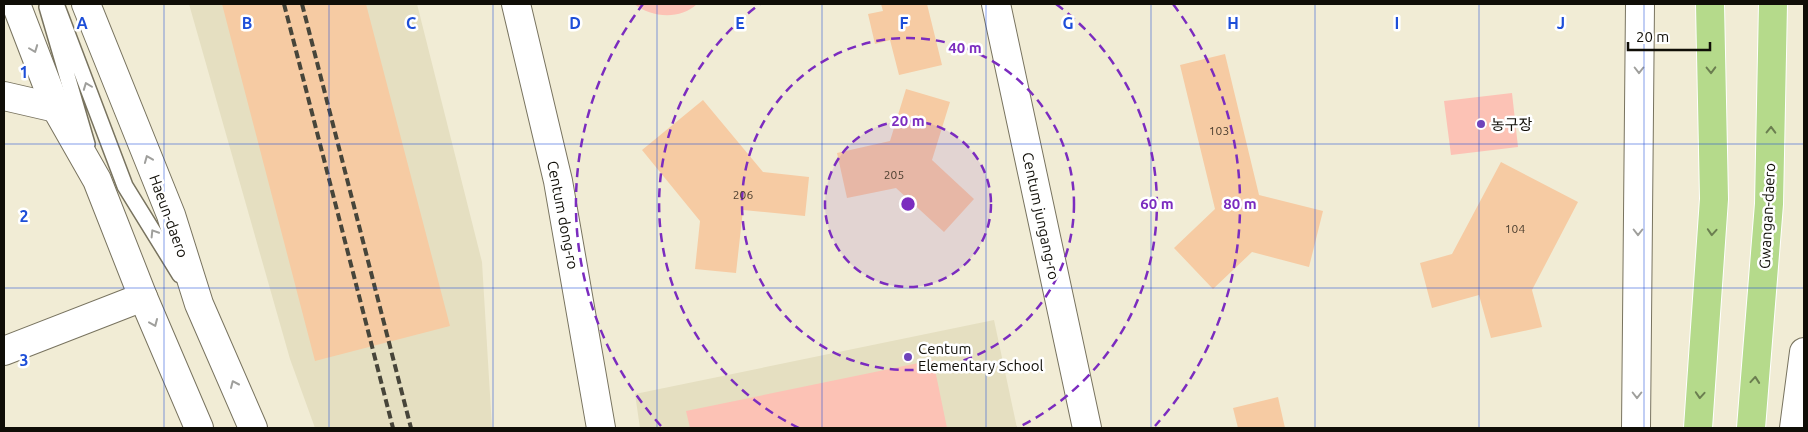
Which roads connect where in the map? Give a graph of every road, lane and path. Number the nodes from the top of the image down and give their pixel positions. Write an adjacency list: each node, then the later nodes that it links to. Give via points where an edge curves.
1 (16, 4): 11 (main road, one-way to 11)
2 (46, 4): 12 (lane)
3 (56, 4): 14 (lane, one-way to 3, via 125,186)
4 (86, 4): 14 (main road, Haeun-daero, one-way to 4, via 171,215)
5 (516, 4): 19 (main road, Centum dong-ro, via 558,181)
6 (996, 4): 20 (main road, Centum jungang-ro)
7 (1640, 4): 21 (main road, one-way to 21)
8 (1710, 4): 22 (highway, one-way to 22, via 1714,199)
9 (1773, 4): 23 (highway, Gwangan-daero, one-way to 9, via 1769,204)
10 (4, 96): 11 (main road)
11 (56, 108): 12 (main road)
12 (97, 180): 13 (main road)
13 (142, 297): 15 (main road); 17 (main road, one-way to 17)
14 (198, 304): 18 (main road, Haeun-daero, one-way to 14)
15 (4, 351)
16 (1804, 352): 24 (main road)
17 (199, 428)
18 (253, 428)
19 (600, 428)
20 (1087, 428)
21 (1636, 428)
22 (1698, 428)
23 (1751, 428)
24 (1794, 428)

